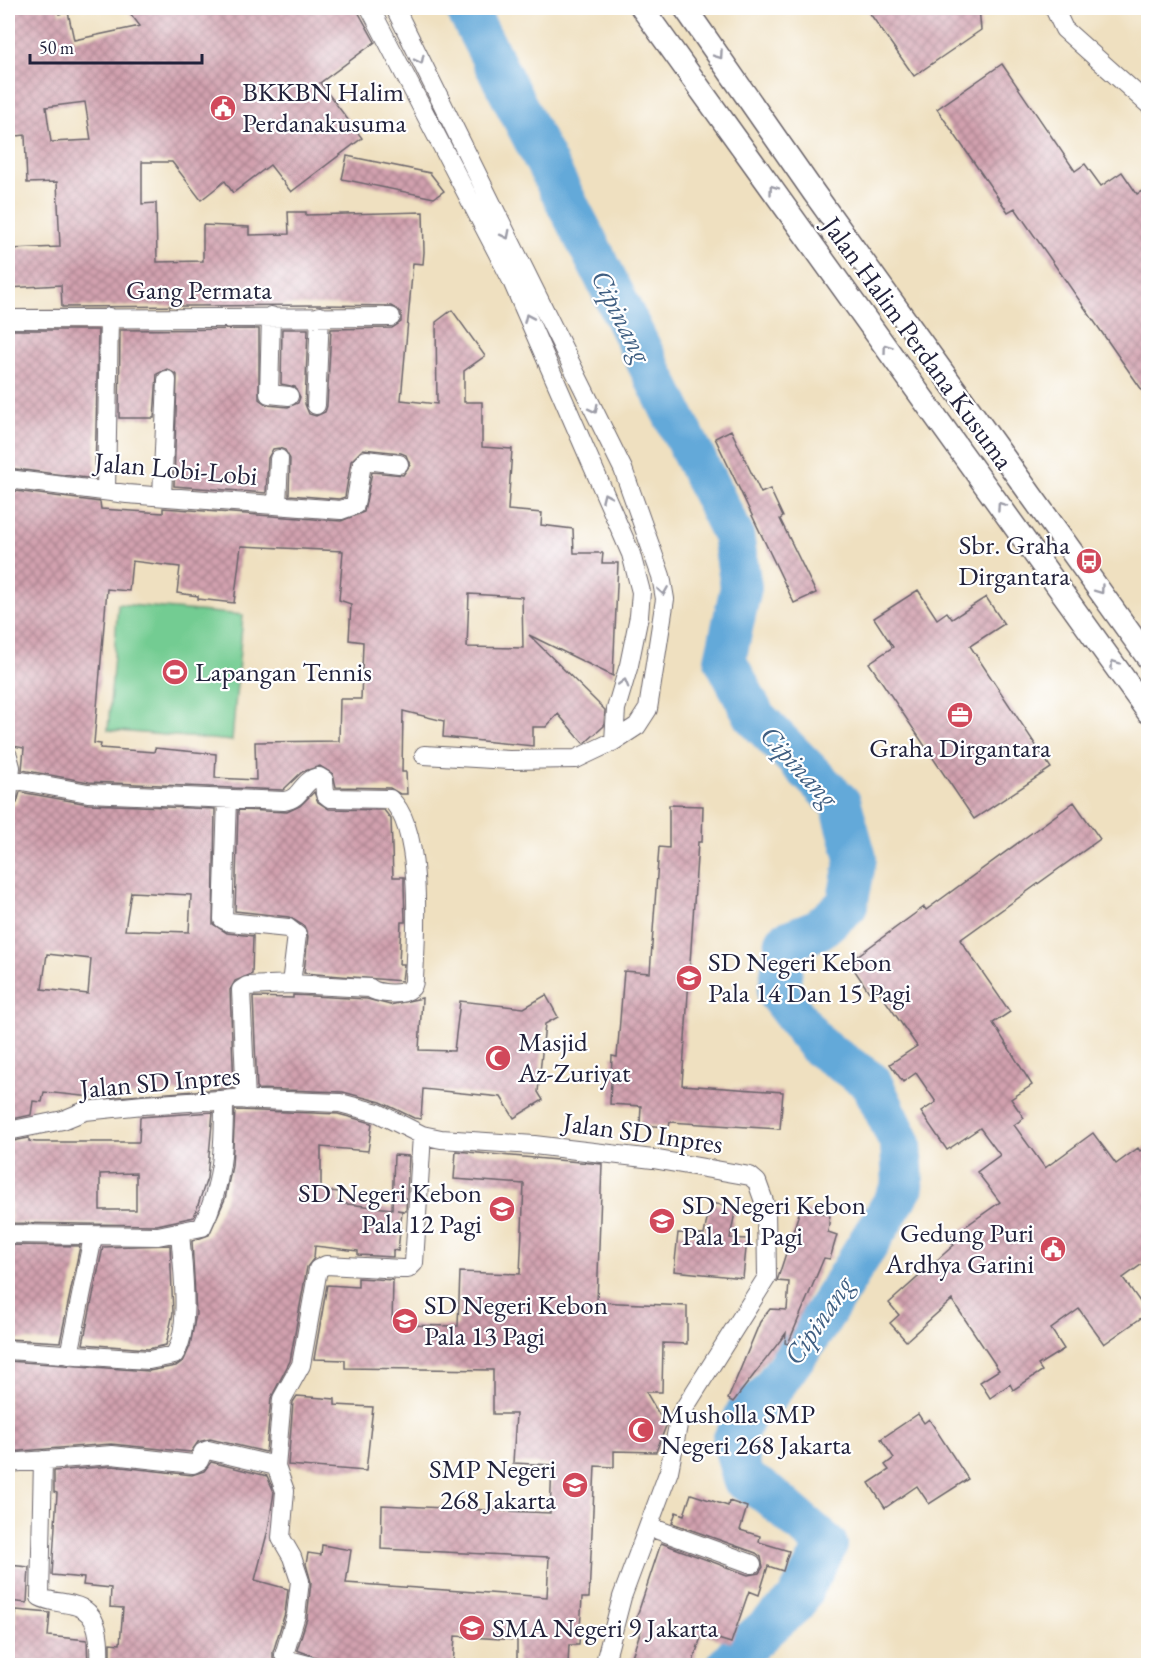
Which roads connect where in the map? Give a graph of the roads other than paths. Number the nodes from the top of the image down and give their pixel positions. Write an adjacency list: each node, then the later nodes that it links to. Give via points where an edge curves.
1 (370, 8): 7 (street)
2 (395, 8): 7 (street, one-way to 7)
3 (642, 8): 23 (street, Jalan Halim Perdana Kusuma, one-way to 3)
4 (685, 8): 22 (street, Jalan Halim Perdana Kusuma, one-way to 22)
5 (1054, 8): 6 (street, via 1065,29)
6 (1149, 104)
7 (456, 155): 24 (street, one-way to 7, via 616,709 640,608 641,592 631,554); 24 (street, one-way to 24, via 623,469 661,576 665,600 648,709 637,726)
8 (271, 316): 9 (street, Gang Permata); 10 (street, Gang Permata, via 254,320); 14 (street, via 269,394)
9 (320, 316): 11 (street, Gang Permata); 15 (street)
10 (109, 317): 12 (street, Gang Permata); 19 (street)
11 (391, 317)
12 (8, 319)
13 (167, 380): 20 (street)
14 (288, 396)
15 (316, 405)
16 (279, 459): 21 (street)
17 (399, 464): 21 (street, Jalan Lobi-Lobi, via 366,460 355,505 341,510)
18 (8, 479): 19 (street, Jalan Lobi-Lobi)
19 (106, 491): 20 (street, Jalan Lobi-Lobi)
20 (162, 496): 21 (street, Jalan Lobi-Lobi)
21 (278, 504)
22 (1149, 658)
23 (1149, 712)
24 (615, 741): 25 (street, via 576,759)
25 (424, 755)
26 (8, 756): 27 (street)
27 (9, 788): 28 (street)
28 (227, 799): 29 (street, via 223,919 295,932); 29 (street, via 289,801 309,780 322,778 327,797 390,799 405,822 415,881 412,988 406,992 375,992 370,988)
29 (291, 984): 31 (street, via 247,986 241,990)
30 (224, 1100): 31 (street, Jalan SD Inpres); 32 (street, Jalan SD Inpres, via 85,1111 63,1120); 34 (street, via 224,1156 209,1212 202,1227)
31 (246, 1100): 33 (street, Jalan SD Inpres, via 340,1103 378,1113)
32 (8, 1131)
33 (422, 1135): 41 (street, via 414,1263 408,1269 326,1265 318,1269 301,1365 282,1399); 42 (street, Jalan SD Inpres, via 463,1142 534,1144 653,1160 750,1176 757,1182 766,1207 767,1277 680,1415 669,1471)
34 (180, 1232): 36 (street); 38 (street, via 183,1318 174,1355 149,1360)
35 (8, 1233): 36 (street)
36 (93, 1237): 38 (street)
37 (8, 1350): 38 (street)
38 (69, 1356)
39 (43, 1460): 40 (street); 41 (street, via 112,1455 194,1464 208,1450); 44 (street, via 40,1597 80,1606 88,1612 99,1634)
40 (8, 1463)
41 (276, 1466): 45 (street, via 285,1491 280,1538 300,1581 296,1615 284,1654 289,1660)
42 (650, 1527): 43 (street); 46 (street, Jalan SD Inpres, via 622,1597)
43 (752, 1564)
44 (99, 1665)
45 (312, 1665)
46 (604, 1665)

